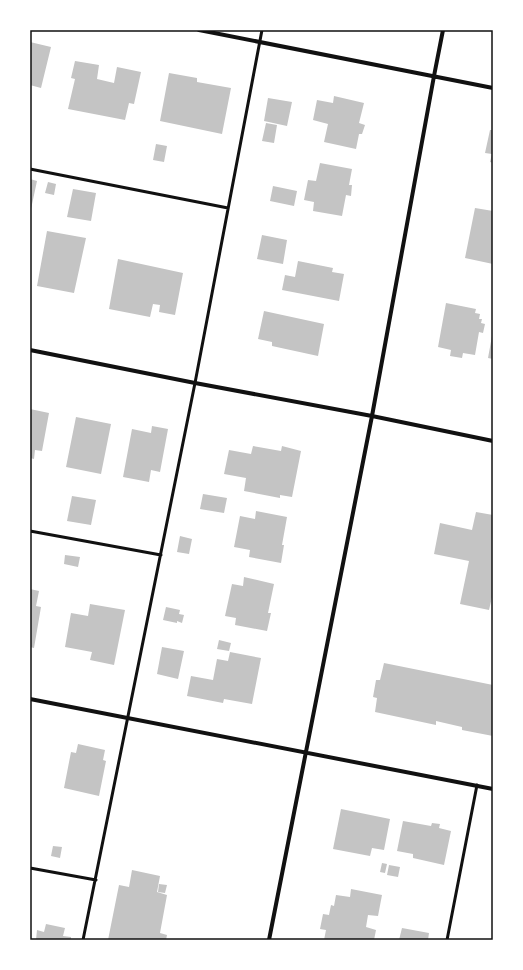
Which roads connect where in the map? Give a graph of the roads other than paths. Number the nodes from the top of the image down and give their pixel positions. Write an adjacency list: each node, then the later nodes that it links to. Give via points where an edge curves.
1 (198, 30): 4 (street)
2 (262, 30): 4 (lane)
3 (443, 30): 5 (street)
4 (260, 42): 5 (street); 8 (lane)
5 (434, 76): 6 (street); 11 (street)
6 (493, 88)
7 (30, 169): 8 (lane)
8 (228, 208): 10 (lane)
9 (30, 350): 10 (street)
10 (195, 383): 11 (street); 14 (lane)
11 (372, 416): 12 (street); 17 (street)
12 (493, 441)
13 (30, 531): 14 (lane)
14 (161, 555): 16 (lane)
15 (30, 699): 16 (street)
16 (128, 718): 17 (street); 21 (lane)
17 (306, 753): 18 (street); 23 (street)
18 (477, 786): 19 (street); 24 (lane)
19 (493, 789)
20 (30, 868): 21 (lane)
21 (96, 880): 22 (lane)
22 (83, 940)
23 (269, 940)
24 (447, 940)

